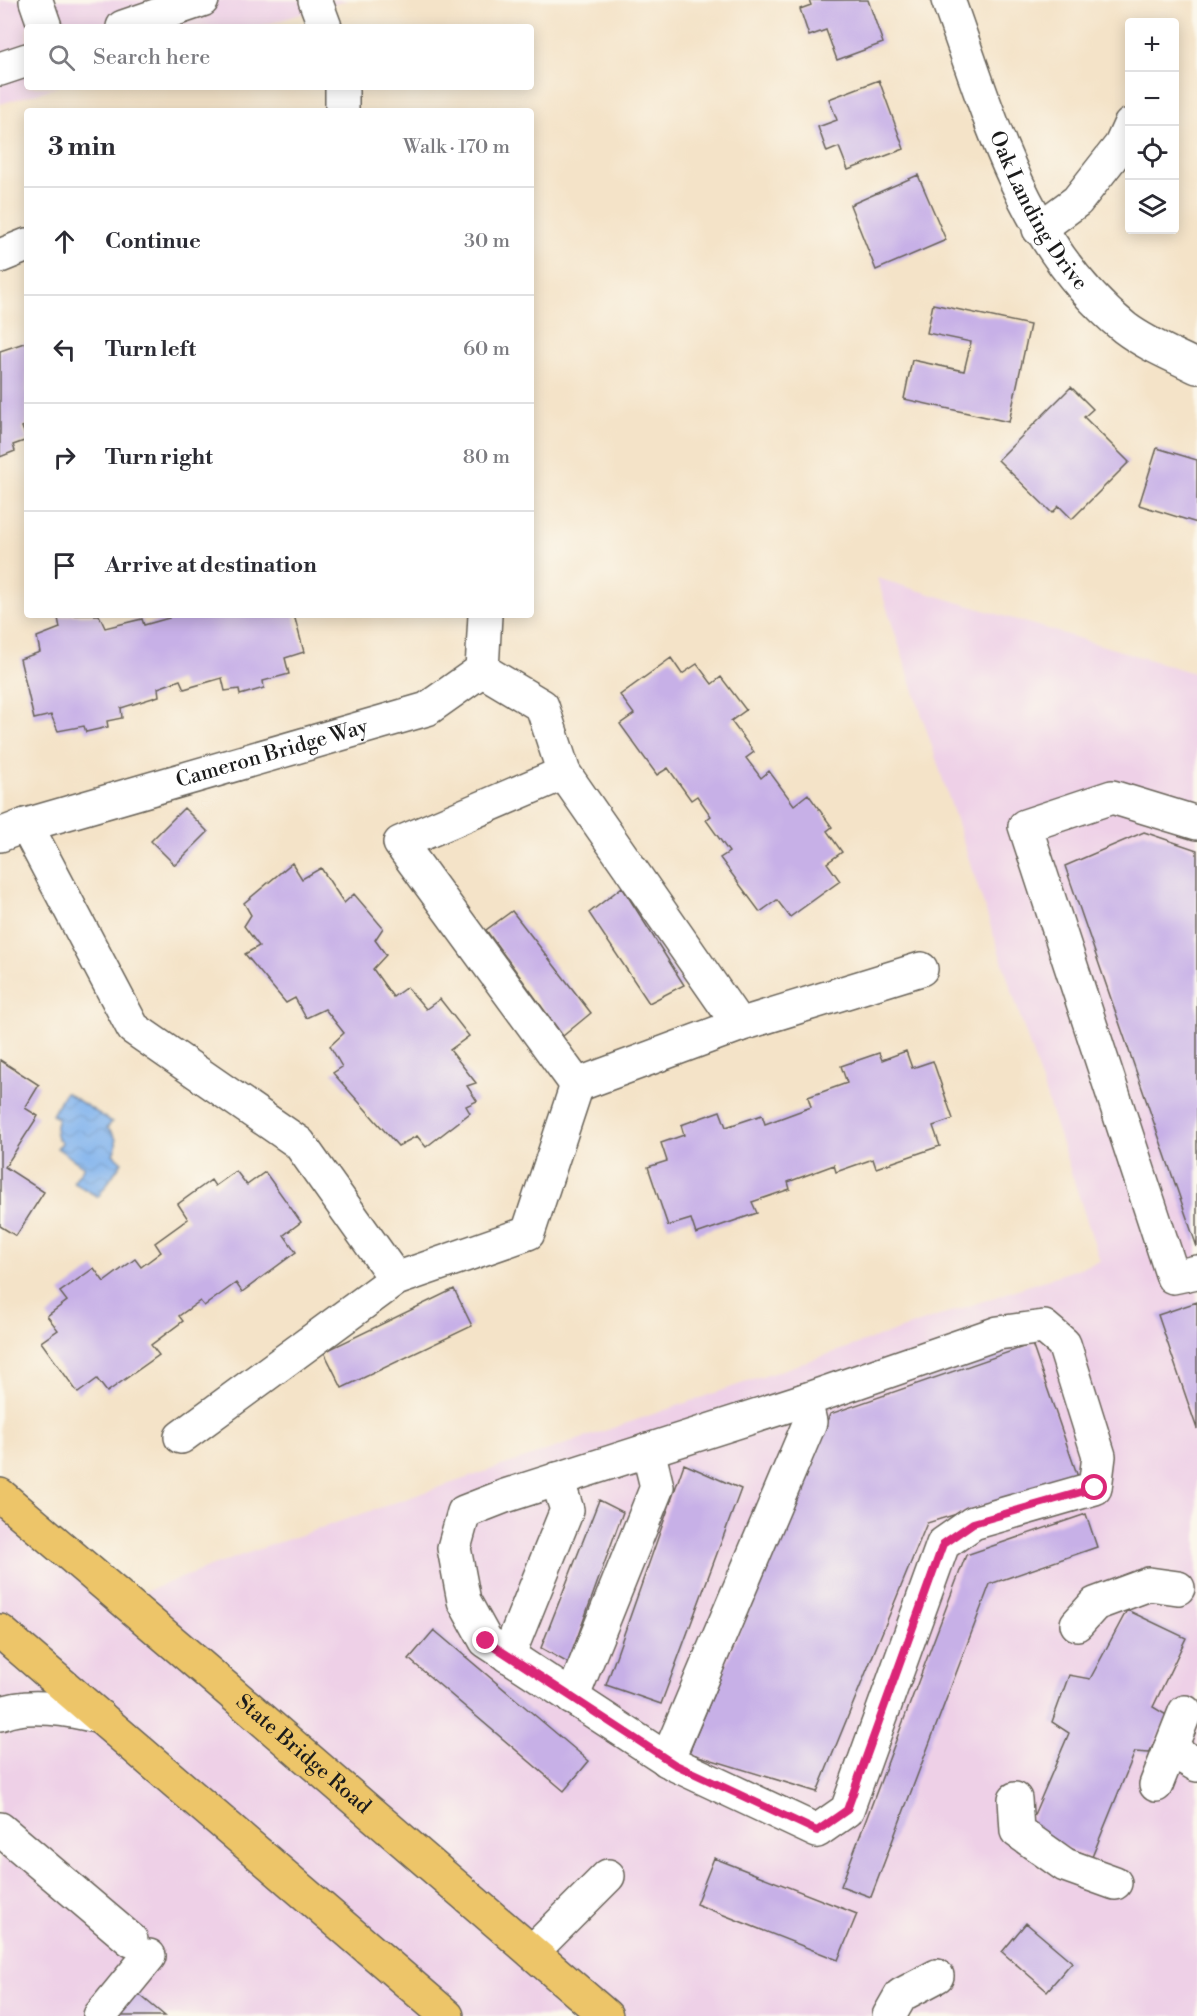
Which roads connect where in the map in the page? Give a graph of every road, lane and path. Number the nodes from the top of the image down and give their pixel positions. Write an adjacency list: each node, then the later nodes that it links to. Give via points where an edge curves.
1 (202, 0): 6 (street)
2 (315, 0): 7 (street)
3 (948, 0): 13 (street, Oak Landing Drive, via 986,108)
4 (36, 1): 5 (street)
5 (44, 24)
6 (132, 24)
7 (324, 24)
8 (24, 61): 9 (street)
9 (0, 69)
10 (342, 90): 11 (street)
11 (342, 108)
12 (1130, 126): 13 (street, via 1121,145 1077,201)
13 (1039, 229): 16 (street, Oak Landing Drive, via 1097,304 1127,329)
14 (24, 246): 15 (street)
15 (0, 256)
16 (1197, 367)
17 (485, 618): 18 (street)
18 (482, 670): 19 (street, via 542,706); 21 (street, Cameron Bridge Way, via 427,709)
19 (564, 773): 23 (street); 24 (street, via 400,843)
20 (1197, 822): 25 (street, via 1112,797 1025,826 1173,1277)
21 (13, 830): 26 (street, via 133,1029 299,1143)
22 (921, 969): 23 (street)
23 (739, 1025): 24 (street)
24 (577, 1085): 26 (street, via 528,1233)
25 (1197, 1272)
26 (396, 1279): 28 (street)
27 (805, 1400): 29 (street); 41 (street, via 810,1422); 41 (street, via 999,1333 1044,1327 1064,1344 1099,1456 1095,1488 973,1523 943,1544 847,1810 817,1831)
28 (181, 1437)
29 (648, 1450): 30 (street); 36 (street, via 657,1487)
30 (556, 1479): 35 (street, via 567,1510); 35 (street, via 464,1512 454,1548 464,1602 486,1641)
31 (0, 1495): 47 (highway, State Bridge Road)
32 (1178, 1588): 33 (street, via 1149,1584 1095,1604)
33 (1077, 1624)
34 (0, 1631): 39 (highway)
35 (508, 1656): 36 (street)
36 (572, 1698): 41 (street)
37 (1185, 1712): 40 (street)
38 (0, 1714): 39 (street, via 11,1709 70,1710)
39 (100, 1717): 50 (highway)
40 (1184, 1757): 42 (street)
41 (667, 1760)
42 (1155, 1785)
43 (1015, 1799): 46 (street, via 1017,1831 1065,1866)
44 (0, 1829): 49 (street, via 140,1948)
45 (608, 1876): 47 (street)
46 (1115, 1883)
47 (532, 1952): 51 (highway, State Bridge Road)
48 (937, 1976): 52 (street, via 901,1995)
49 (100, 2016)
50 (447, 2016)
51 (606, 2016)
52 (889, 2016)

